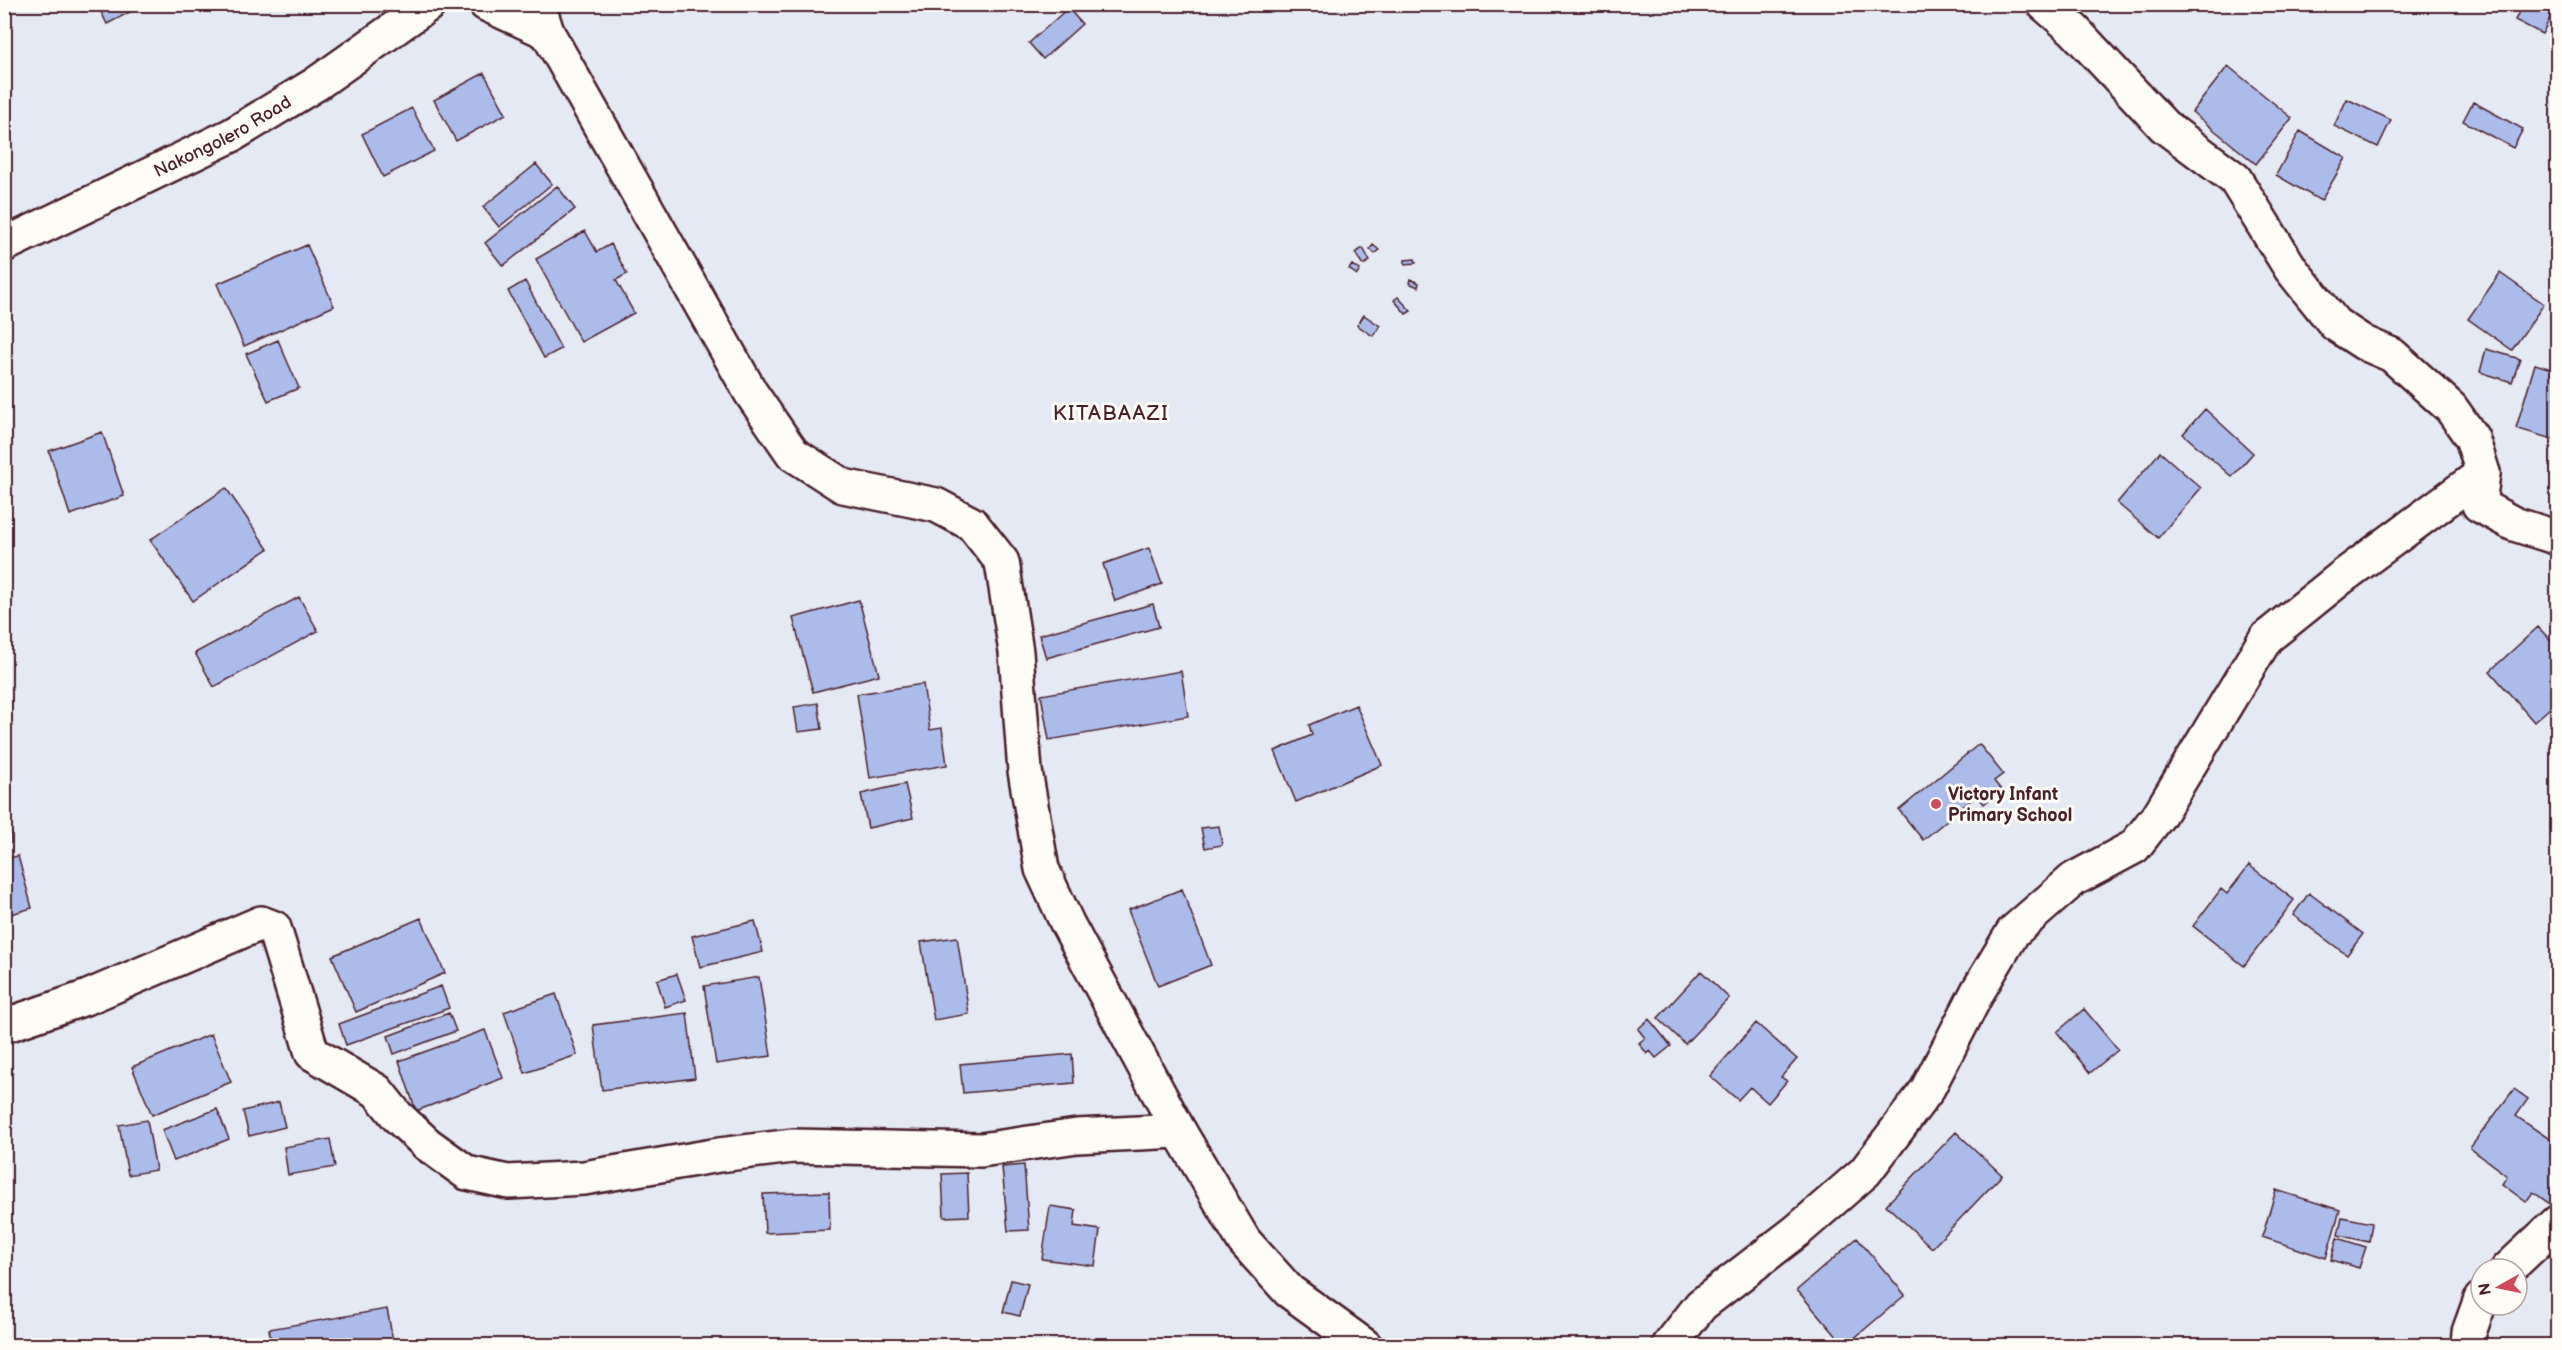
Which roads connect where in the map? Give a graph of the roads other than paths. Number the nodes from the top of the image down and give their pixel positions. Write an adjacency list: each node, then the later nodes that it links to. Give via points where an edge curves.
1 (429, 4): 5 (street, Nakongolero Road, via 316,84 232,135)
2 (486, 4): 4 (street)
3 (2044, 4): 6 (street, via 2074,30 2164,126 2235,179 2291,269 2335,324 2392,355 2451,408 2472,438)
4 (542, 18): 9 (street, via 751,393 793,454 843,486 936,505 972,524 1002,562 1016,652 1025,771 1042,869)
5 (4, 244)
6 (2483, 473): 7 (street, via 2479,505 2514,524); 14 (street, via 2266,638 2159,815 2134,848 2074,879 2013,932 1927,1090 1865,1172 1701,1305)
7 (2558, 538)
8 (4, 1026): 9 (street, via 88,997 261,923 274,928 312,1053 378,1091 397,1116 467,1173 508,1182 584,1178 794,1146 981,1150 1077,1136)
9 (1179, 1131): 13 (street, via 1244,1241 1289,1291)
10 (2558, 1222): 11 (street)
11 (2521, 1257)
12 (2474, 1317): 15 (street)
13 (1365, 1346)
14 (1669, 1346)
15 (2468, 1346)

